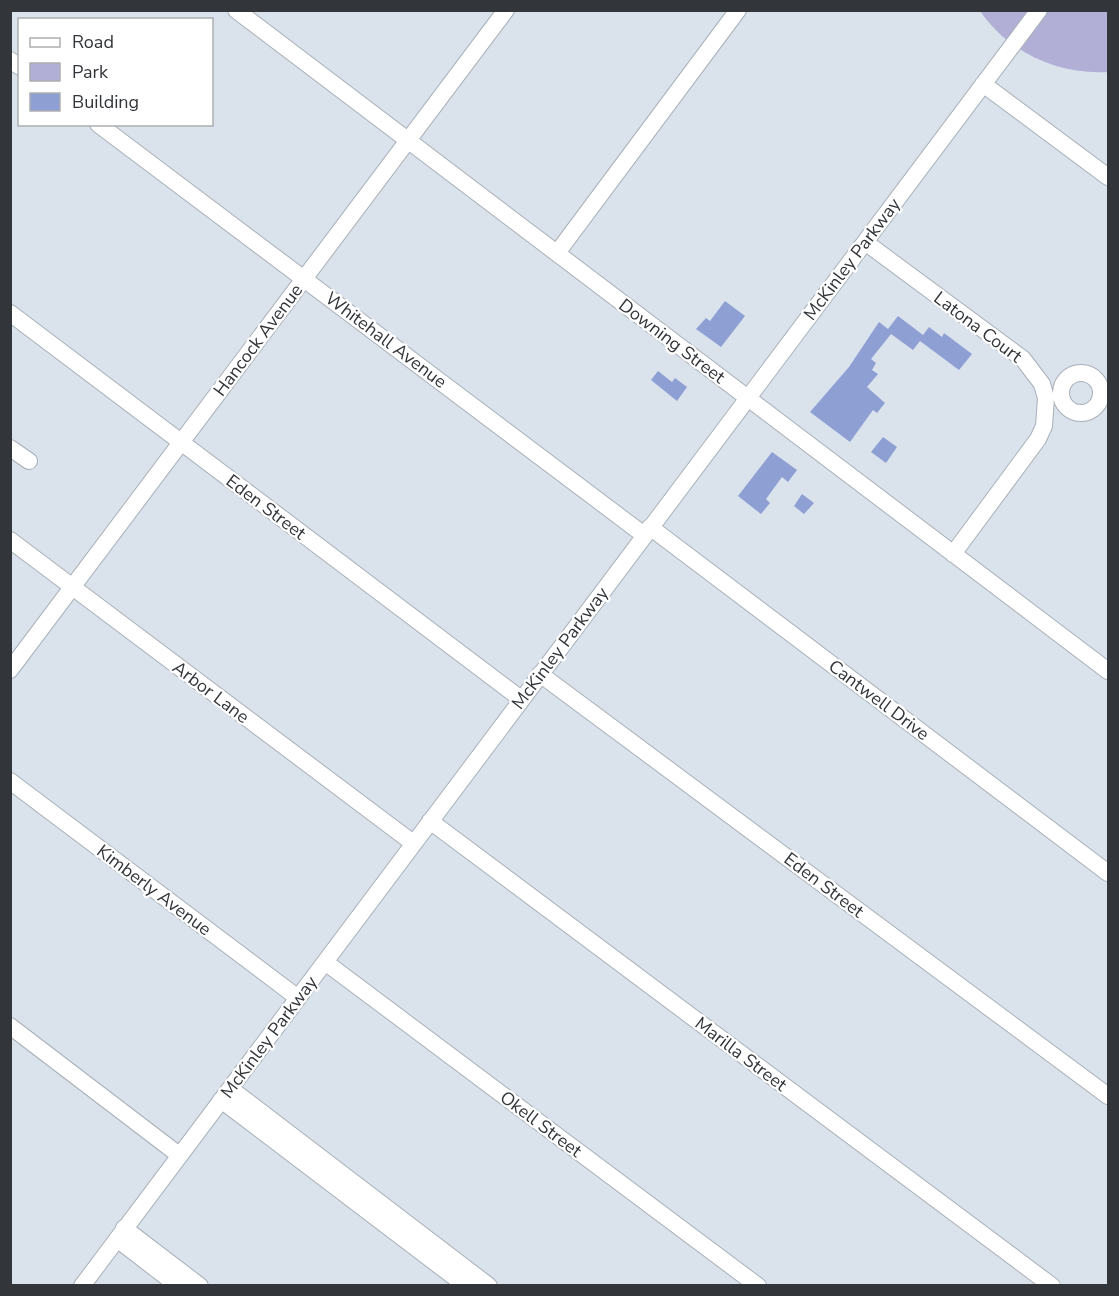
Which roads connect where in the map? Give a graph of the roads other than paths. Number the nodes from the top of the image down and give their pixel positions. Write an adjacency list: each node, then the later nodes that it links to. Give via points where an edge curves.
1 (236, 10): 7 (street, Downing Street)
2 (506, 10): 7 (street, Hancock Avenue)
3 (738, 10): 10 (street)
4 (1039, 10): 5 (street, McKinley Parkway)
5 (983, 84): 8 (street); 9 (street, McKinley Parkway)
6 (101, 126): 11 (street, Whitehall Avenue)
7 (408, 140): 10 (street, Downing Street); 11 (street, Hancock Avenue)
8 (1108, 177)
9 (865, 242): 14 (street, McKinley Parkway); 15 (street, Latona Court, via 1023,359)
10 (557, 253): 14 (street, Downing Street)
11 (304, 279): 16 (street, Hancock Avenue); 19 (street, Whitehall Avenue)
12 (10, 313): 16 (street, Eden Street)
13 (1104, 391): 15 (street, via 1095,407 1084,413 1072,411); 15 (street, via 1094,378 1080,373 1071,376)
14 (747, 398): 19 (street, McKinley Parkway); 21 (street, Downing Street)
15 (1054, 398): 21 (street, Latona Court, via 1038,439)
16 (181, 443): 22 (street, Hancock Avenue); 26 (street, Eden Street)
17 (10, 448): 18 (street)
18 (29, 462)
19 (647, 531): 25 (street, McKinley Parkway); 30 (street, Cantwell Drive)
20 (10, 540): 22 (street, Arbor Lane)
21 (953, 554): 24 (street, Downing Street)
22 (73, 587): 23 (street, Hancock Avenue); 29 (street, Arbor Lane)
23 (10, 670)
24 (1108, 671)
25 (540, 674): 26 (street, McKinley Parkway); 35 (street, Eden Street)
26 (521, 699): 28 (street, McKinley Parkway)
27 (10, 781): 32 (street, Kimberly Avenue)
28 (430, 821): 29 (street, McKinley Parkway); 45 (street, Marilla Street)
29 (413, 843): 31 (street, McKinley Parkway)
30 (1108, 873)
31 (325, 962): 32 (street, McKinley Parkway); 44 (street, Okell Street)
32 (298, 998): 34 (street, McKinley Parkway)
33 (10, 1026): 36 (street)
34 (226, 1095): 36 (street, McKinley Parkway); 37 (street)
35 (1108, 1096)
36 (179, 1155): 38 (street, McKinley Parkway)
37 (402, 1228): 42 (street); 43 (street)
38 (121, 1233): 39 (street, McKinley Parkway); 40 (street); 41 (street)
39 (82, 1286)
40 (178, 1286)
41 (200, 1286)
42 (466, 1286)
43 (489, 1286)
44 (758, 1286)
45 (1052, 1286)

